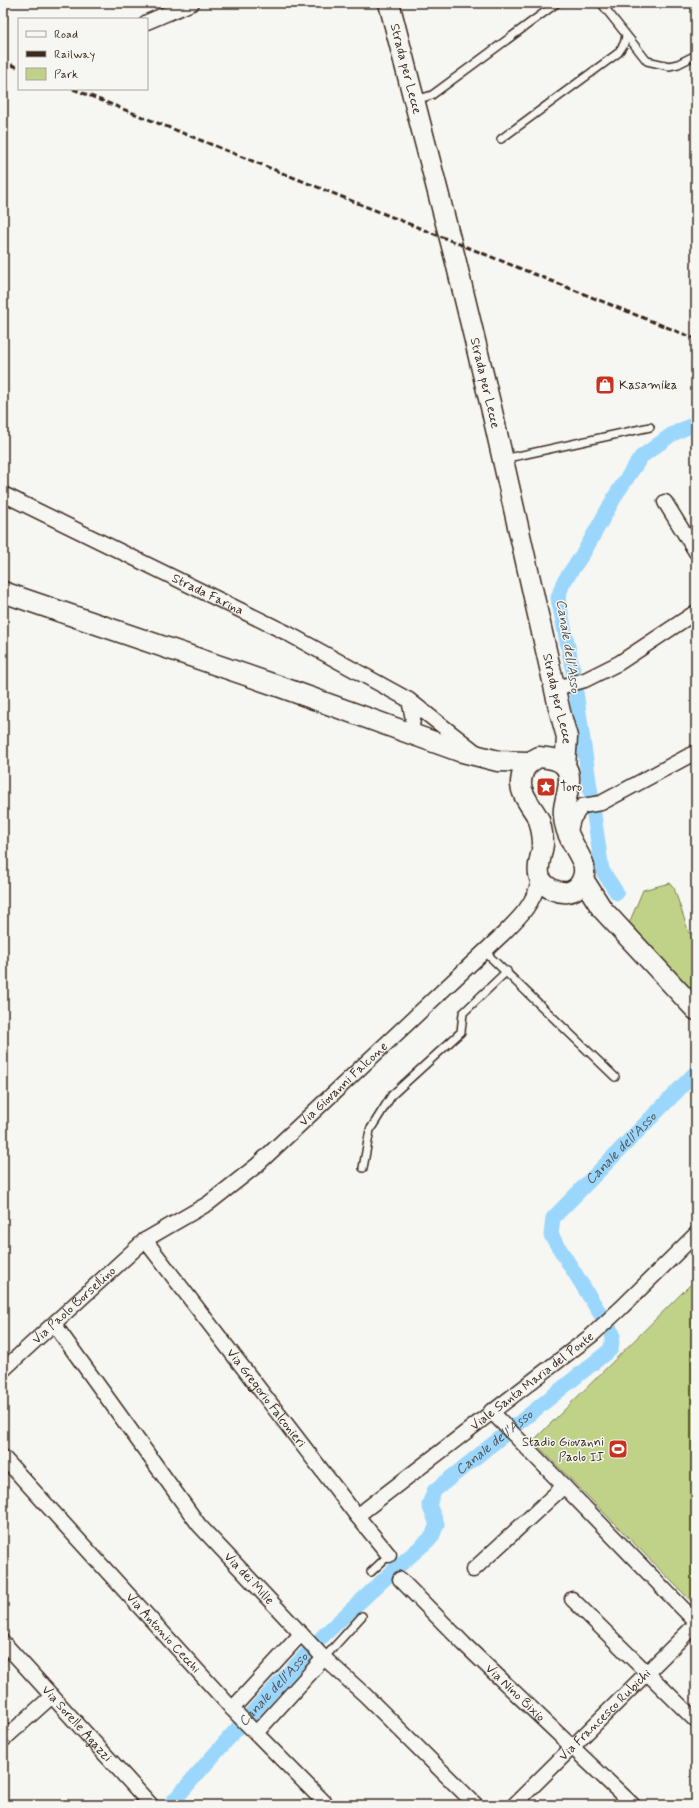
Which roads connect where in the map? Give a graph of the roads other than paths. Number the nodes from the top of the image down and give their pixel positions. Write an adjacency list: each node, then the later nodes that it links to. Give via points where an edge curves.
1 (192, 3): 5 (street)
2 (390, 3): 8 (main road, Strada per Lecce)
3 (557, 3): 8 (lane, via 432,94)
4 (600, 3): 6 (lane)
5 (148, 22)
6 (626, 36): 7 (lane, via 647,61 657,64 678,64); 9 (lane, via 618,53)
7 (696, 55)
8 (414, 101): 11 (main road, Strada per Lecce, via 456,258)
9 (501, 139)
10 (650, 427): 11 (lane)
11 (503, 459): 17 (main road, Strada per Lecce)
12 (3, 494): 18 (street, Strada Farina, via 287,633)
13 (665, 502): 14 (street)
14 (696, 552)
15 (3, 592): 20 (main road)
16 (696, 612): 17 (street, via 619,663 585,680)
17 (561, 686): 19 (main road, Strada per Lecce)
18 (409, 700): 20 (street, via 413,719); 23 (street, Strada Farina)
19 (560, 712): 24 (main road, via 555,737 548,748); 25 (main road, Strada per Lecce, via 567,737)
20 (411, 733): 21 (main road)
21 (459, 750): 23 (main road); 26 (main road)
22 (696, 752): 27 (street, via 601,804 582,806 573,819)
23 (480, 755): 24 (main road, via 498,761)
24 (534, 760): 25 (main road, via 552,758); 26 (main road, via 523,771)
25 (565, 766): 27 (main road, Strada per Lecce, via 569,777 564,809)
26 (520, 784): 28 (main road, via 540,822 543,844)
27 (569, 836): 29 (main road, Strada per Lecce, via 583,864)
28 (540, 879): 29 (main road, via 546,886); 30 (street, Via Giovanni Falcone, via 536,894)
29 (571, 888): 30 (street, Via Giovanni Falcone); 33 (main road, via 602,908)
30 (527, 910): 31 (street, Via Giovanni Falcone)
31 (485, 952): 32 (lane); 37 (street, Via Giovanni Falcone, via 256,1166 209,1203)
32 (507, 971): 34 (lane); 35 (lane, via 463,1013 461,1032 392,1096 370,1130)
33 (696, 1010)
34 (615, 1077)
35 (363, 1168)
36 (696, 1234): 40 (street, Viale Santa Maria del Ponte, via 592,1335)
37 (145, 1240): 38 (street, Via Paolo Borsellino); 43 (street, Via Gregorio Falconieri)
38 (54, 1324): 39 (street, Via Paolo Borsellino); 51 (street, Via dei Mille, via 199,1525)
39 (3, 1370)
40 (495, 1416): 42 (street); 43 (street, Viale Santa Maria del Ponte)
41 (3, 1457): 56 (street, Via Antonio Cecchi)
42 (564, 1486): 45 (street); 50 (street)
43 (357, 1516): 44 (street, Via Gregorio Falconieri)
44 (389, 1555): 46 (lane)
45 (473, 1570)
46 (372, 1572)
47 (400, 1579): 60 (street, Via Nino Bixio)
48 (572, 1599): 54 (street)
49 (362, 1616): 53 (lane)
50 (696, 1623): 54 (street, Via Francesco Rubichi)
51 (303, 1636): 53 (street, Via dei Mille); 56 (street)
52 (3, 1642): 55 (street, Via Sorelle Agazzi)
53 (323, 1657): 58 (street); 63 (street, Via dei Mille)
54 (647, 1674): 57 (street); 60 (street, Via Francesco Rubichi)
55 (52, 1696): 59 (street); 61 (street, Via Sorelle Agazzi)
56 (234, 1711): 58 (street, Via Antonio Cecchi)
57 (696, 1721)
58 (254, 1732): 62 (street, Via Antonio Cecchi)
59 (3, 1740)
60 (572, 1747): 64 (street, Via Francesco Rubichi); 65 (street, Via Nino Bixio)
61 (149, 1804)
62 (327, 1805)
63 (476, 1805)
64 (514, 1805)
65 (633, 1805)

